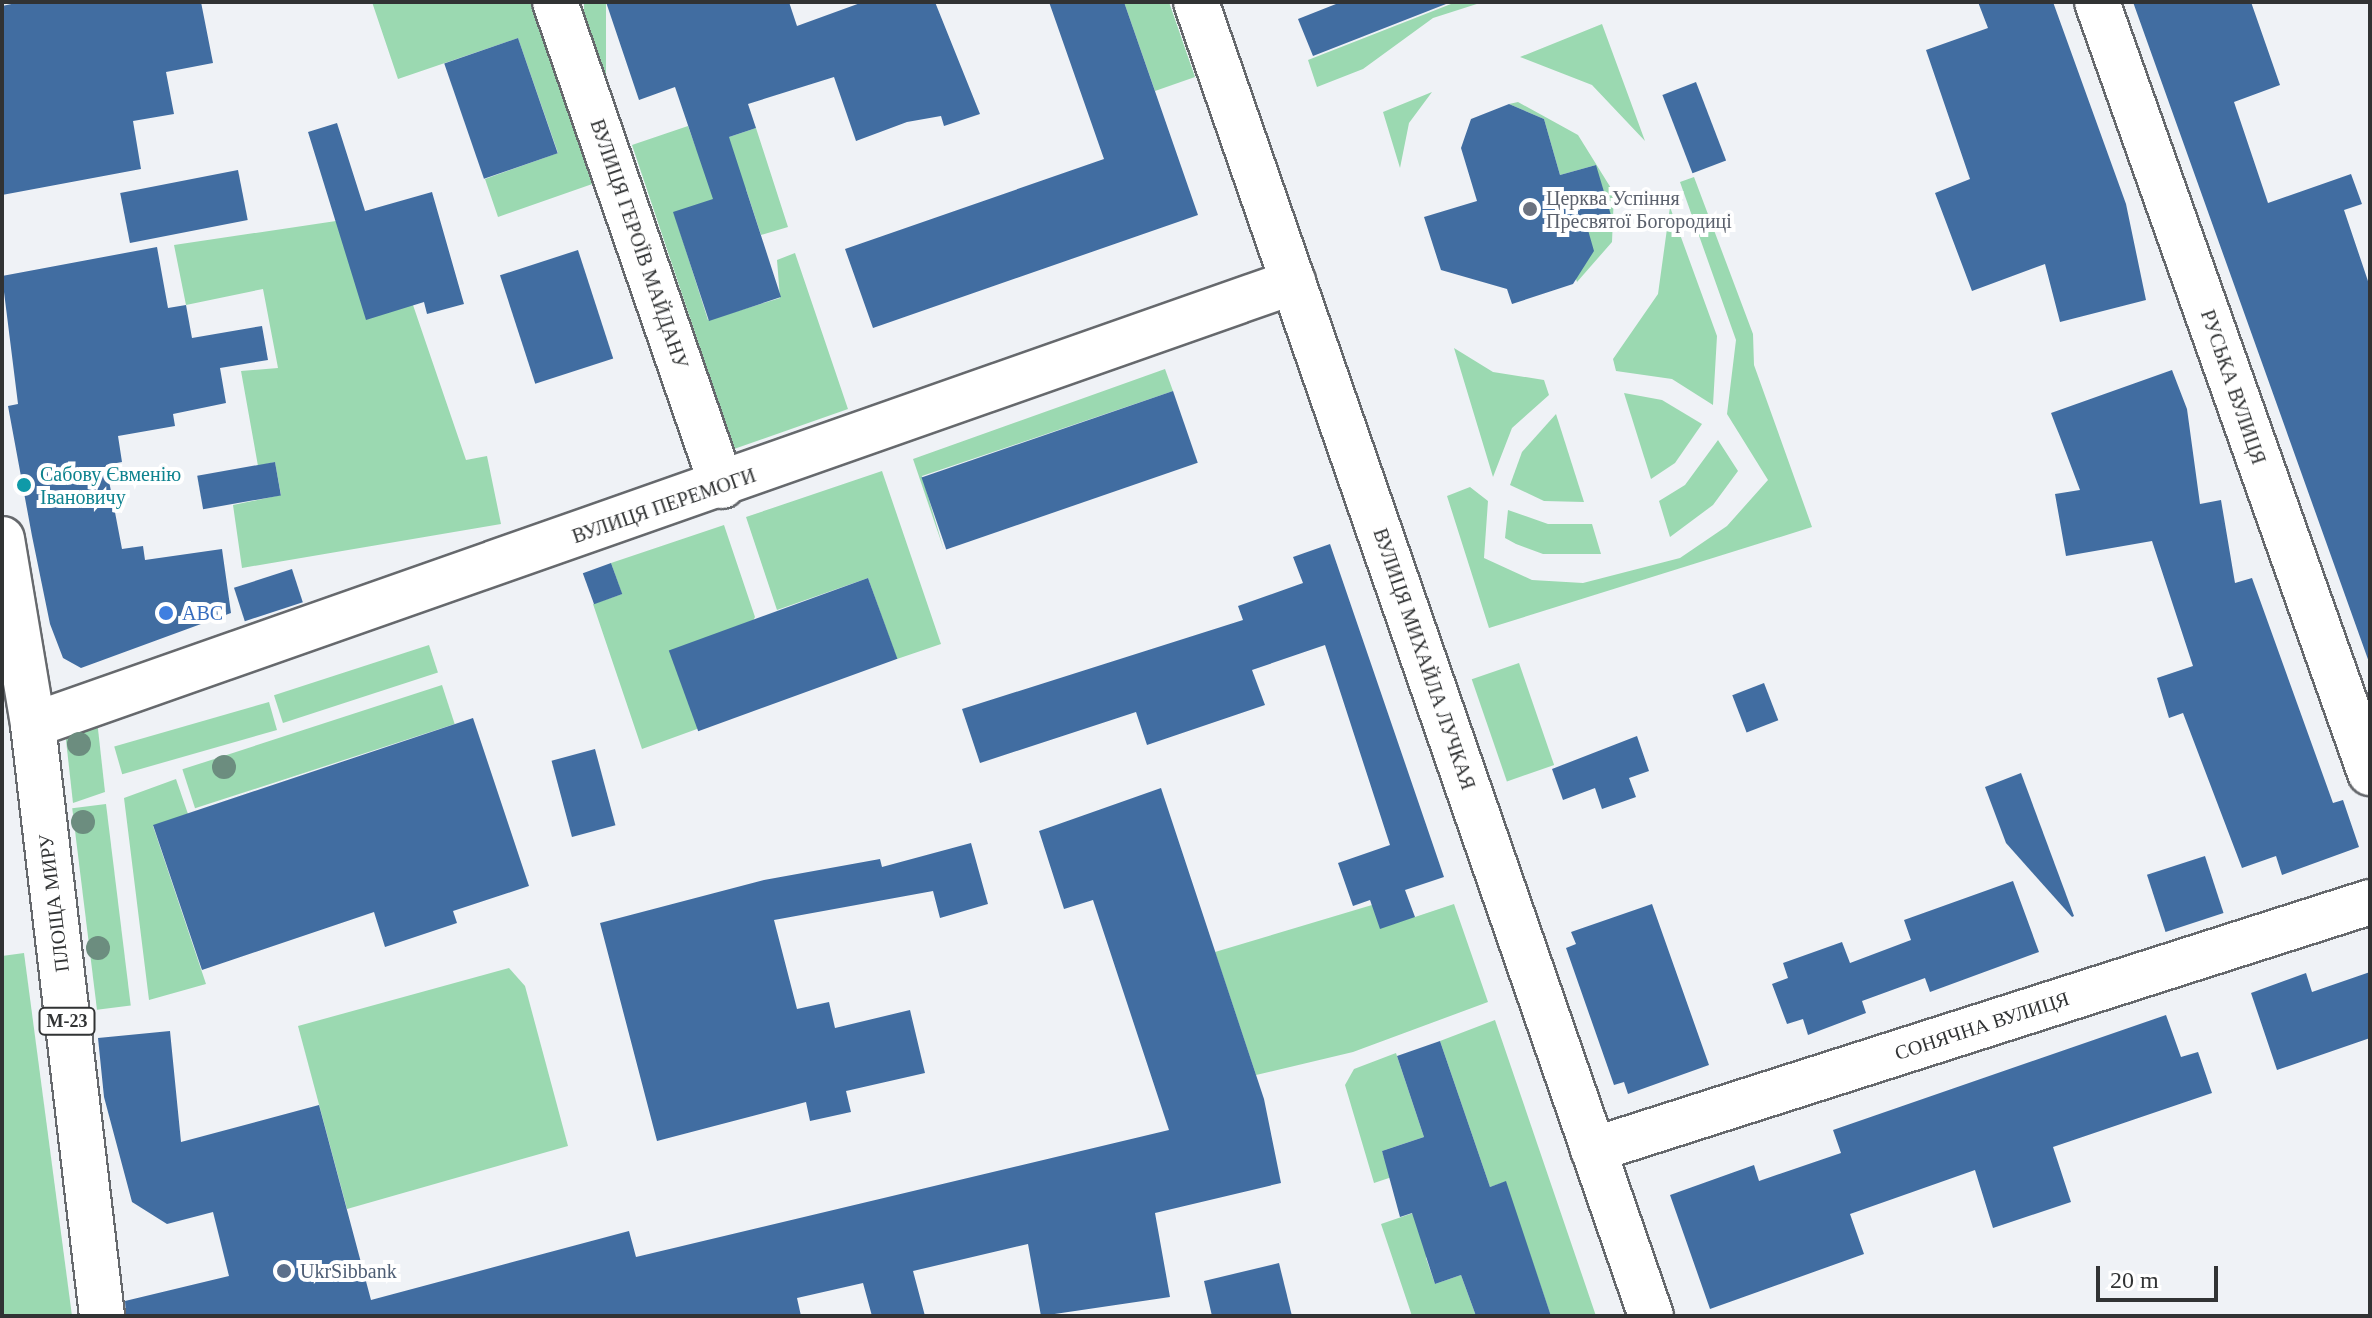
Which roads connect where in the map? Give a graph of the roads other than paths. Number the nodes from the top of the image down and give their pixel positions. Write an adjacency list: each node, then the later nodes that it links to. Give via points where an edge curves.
1 (555, 2): 5 (main road, ВУЛИЦЯ ГЕРОЇВ МАЙДАНУ)
2 (1196, 2): 4 (main road, ВУЛИЦЯ МИХАЙЛА ЛУЧКАЯ)
3 (2097, 2): 8 (main road, РУСЬКА ВУЛИЦЯ)
4 (1293, 282): 5 (main road, ВУЛИЦЯ ПЕРЕМОГИ); 11 (main road, ВУЛИЦЯ МИХАЙЛА ЛУЧКАЯ)
5 (722, 486): 7 (main road, ВУЛИЦЯ ПЕРЕМОГИ)
6 (2, 539): 7 (main road, ПЛОЩА МИРУ / М-23)
7 (33, 725): 12 (main road, ПЛОЩА МИРУ / М-23)
8 (2362, 728): 9 (main road, РУСЬКА ВУЛИЦЯ)
9 (2370, 773)
10 (2370, 902): 11 (main road, СОНЯЧНА ВУЛИЦЯ)
11 (1593, 1150): 13 (main road, ВУЛИЦЯ МИХАЙЛА ЛУЧКАЯ)
12 (102, 1316)
13 (1651, 1316)

